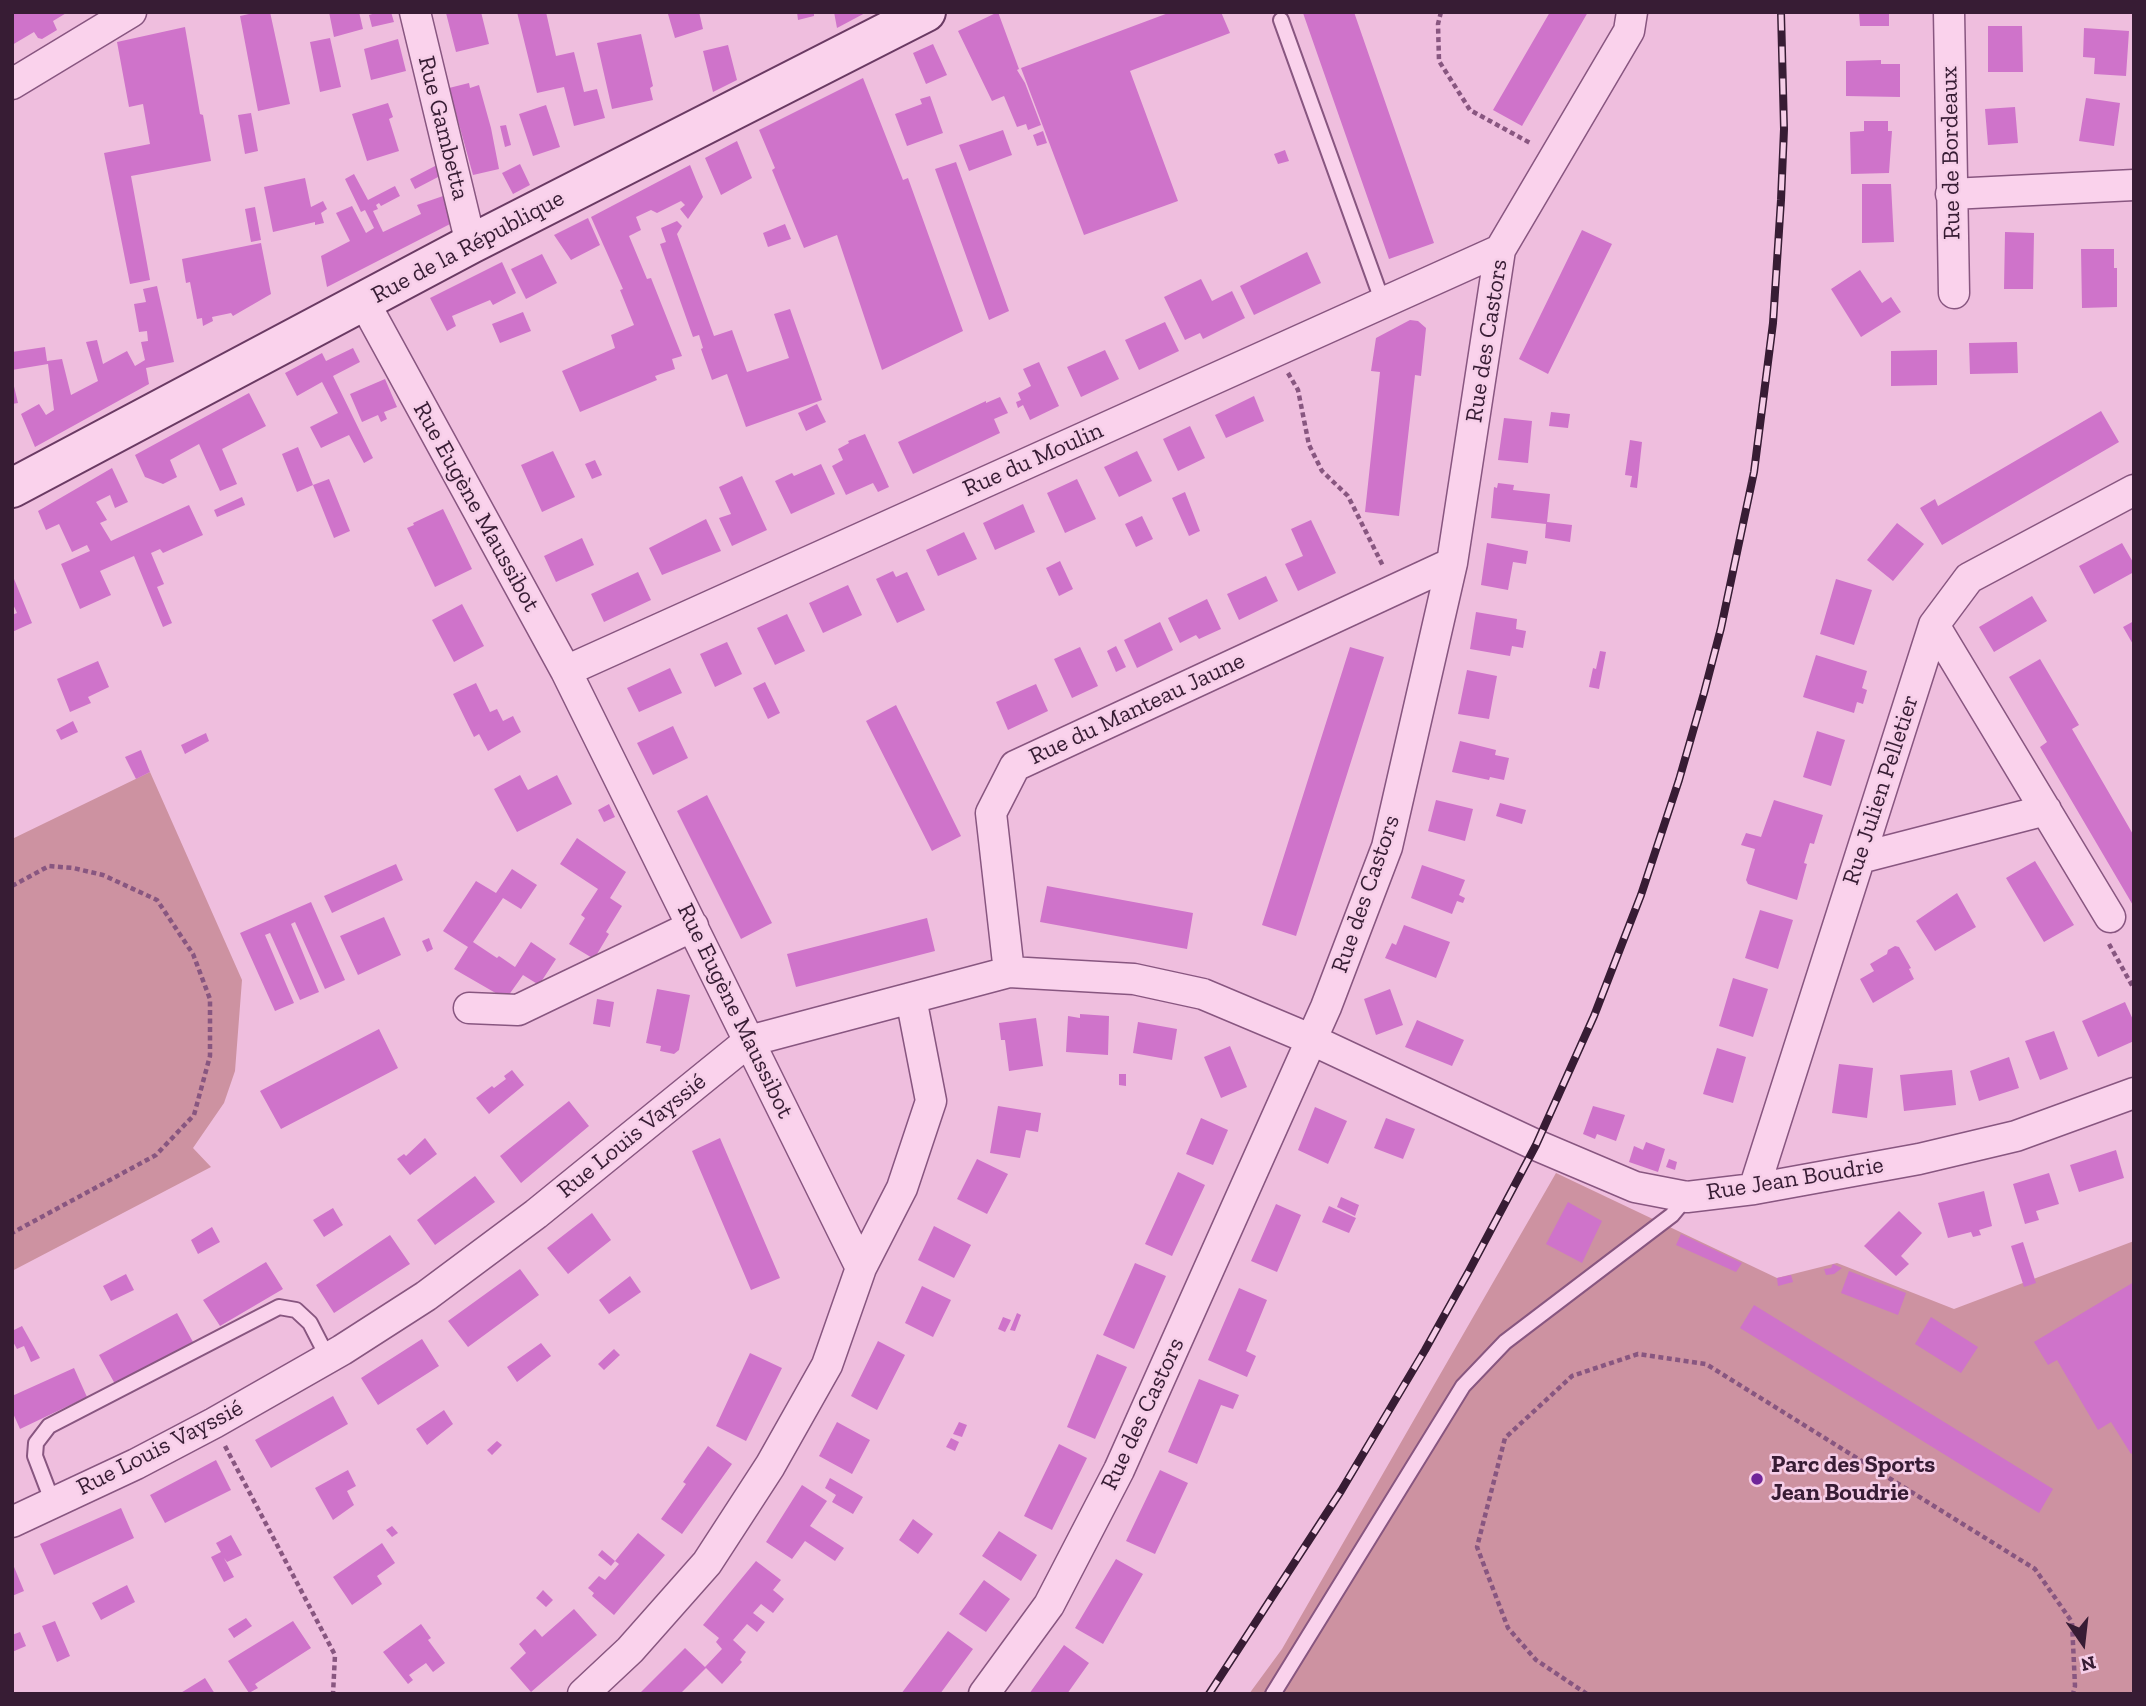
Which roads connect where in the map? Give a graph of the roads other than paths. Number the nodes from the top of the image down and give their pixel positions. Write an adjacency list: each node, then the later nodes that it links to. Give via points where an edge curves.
1 (131, 12): 7 (street)
2 (415, 12): 10 (street, Rue Gambetta)
3 (926, 12): 10 (main road, Rue de la République)
4 (1632, 12): 11 (street, Rue des Castors, via 1629,32)
5 (1949, 12): 9 (street, Rue de Bordeaux)
6 (1281, 20): 14 (lane)
7 (12, 84)
8 (2134, 185): 9 (street)
9 (1951, 194): 12 (street, Rue de Bordeaux)
10 (471, 244): 13 (main road, Rue de la République)
11 (1500, 250): 14 (street, Rue du Moulin); 17 (street, Rue des Castors)
12 (1954, 293)
13 (364, 302): 15 (main road, Rue de la République); 19 (street, Rue Eugène Maussibot)
14 (1383, 303): 19 (street, Rue du Moulin)
15 (12, 488)
16 (2134, 490): 18 (street, Rue Julien Pelletier, via 1969,578)
17 (1452, 563): 24 (street, Rue du Manteau Jaune, via 1015,766 991,813); 27 (street, Rue des Castors, via 1387,847)
18 (1934, 625): 20 (street); 21 (street, Rue Julien Pelletier)
19 (566, 671): 23 (street, Rue Eugène Maussibot)
20 (2046, 810): 21 (street); 22 (street)
21 (1860, 858): 30 (street, Rue Julien Pelletier)
22 (2110, 917)
23 (692, 926): 26 (street, via 518,1010); 28 (street, Rue Eugène Maussibot)
24 (1009, 972): 25 (street, Rue Louis Vayssié); 27 (street, Rue Louis Vayssié, via 1134,979 1203,994)
25 (911, 998): 28 (street, Rue Louis Vayssié); 32 (street, via 931,1101 902,1188)
26 (469, 1008)
27 (1310, 1039): 31 (street, Rue Jean Boudrie, via 1635,1187); 37 (street, Rue des Castors, via 1119,1470 1049,1605)
28 (749, 1041): 32 (street, Rue Eugène Maussibot); 33 (street, Rue Louis Vayssié, via 536,1214 426,1296)
29 (2134, 1093): 30 (street, Rue Jean Boudrie, via 2016,1136)
30 (1754, 1189): 31 (street, Rue Jean Boudrie)
31 (1687, 1197): 38 (lane, via 1672,1214 1482,1363 1463,1386)
32 (861, 1268): 36 (street, via 827,1365 770,1466 707,1563 630,1650)
33 (328, 1358): 34 (street, Rue Louis Vayssié, via 214,1423); 34 (lane, via 310,1322 296,1310 279,1307 49,1426 36,1443 35,1456)
34 (53, 1503): 35 (street, Rue Louis Vayssié)
35 (12, 1522)
36 (583, 1694)
37 (984, 1694)
38 (1273, 1694)

